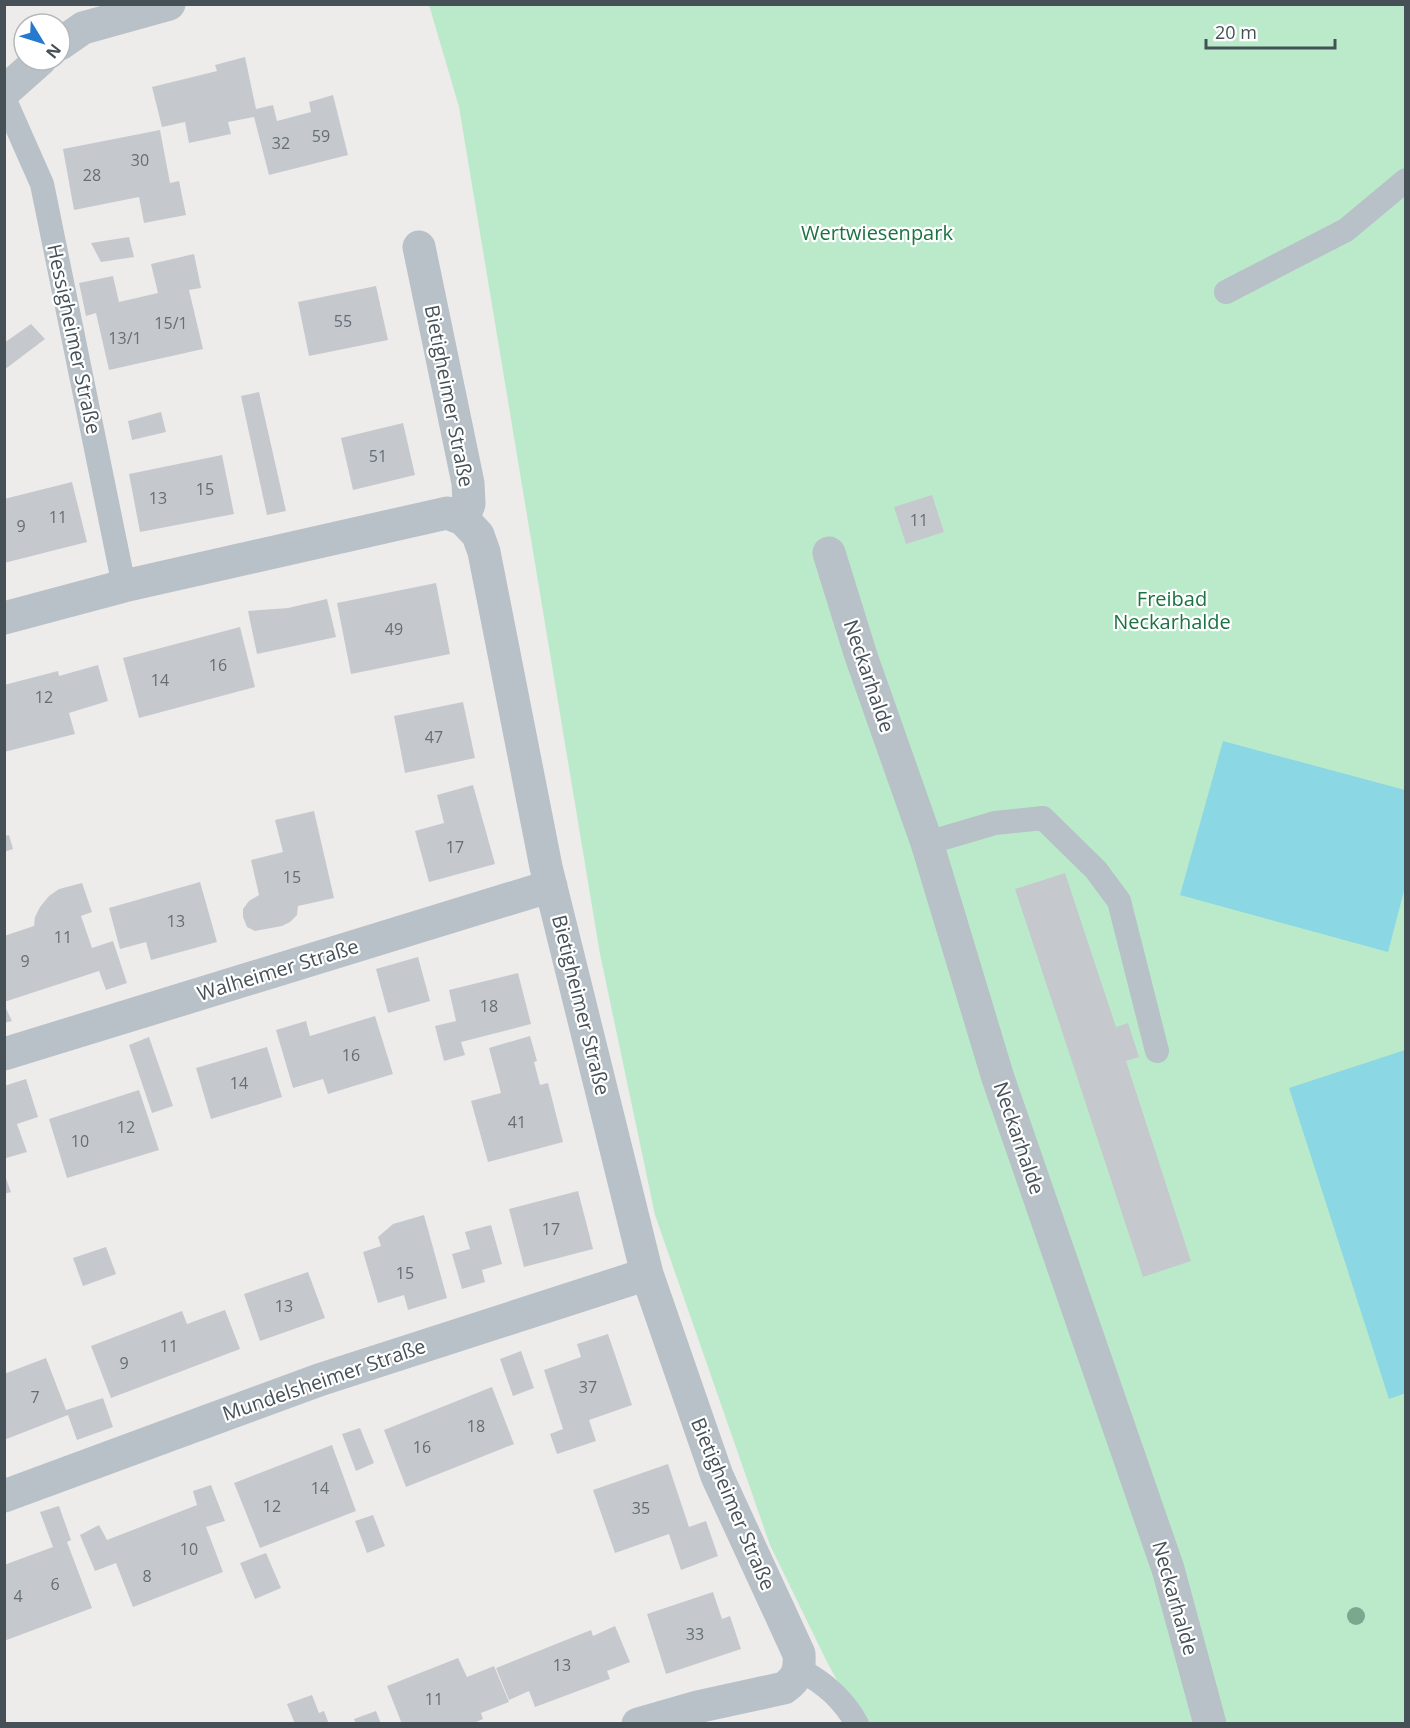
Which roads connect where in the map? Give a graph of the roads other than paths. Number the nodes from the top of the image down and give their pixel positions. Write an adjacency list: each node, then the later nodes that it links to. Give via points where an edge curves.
1 (169, 4): 2 (street)
2 (73, 25)
3 (26, 72): 4 (street)
4 (4, 92)
5 (4, 98): 11 (lane, Hessigheimer Straße, via 42,184)
6 (1406, 180): 8 (lane, via 1346,230)
7 (419, 247): 9 (street, Bietigheimer Straße, via 468,483 469,504)
8 (1226, 292)
9 (463, 519): 11 (street, via 447,513); 14 (street, Bietigheimer Straße, via 478,535 484,552)
10 (829, 552): 13 (street, Neckarhalde)
11 (124, 586): 12 (street)
12 (4, 618)
13 (927, 843): 15 (lane, via 995,823 1043,818 1096,870 1119,901); 22 (street, Neckarhalde, via 998,1078 1168,1569)
14 (551, 886): 16 (street, Walheimer Straße); 17 (street, Bietigheimer Straße)
15 (1157, 1051)
16 (4, 1054)
17 (647, 1274): 18 (street, Mundelsheimer Straße, via 319,1380); 19 (street, Bietigheimer Straße, via 717,1476 798,1654)
18 (4, 1496)
19 (800, 1670): 20 (street, via 784,1688); 21 (lane, via 836,1694)
20 (638, 1724)
21 (857, 1724)
22 (1210, 1724)

